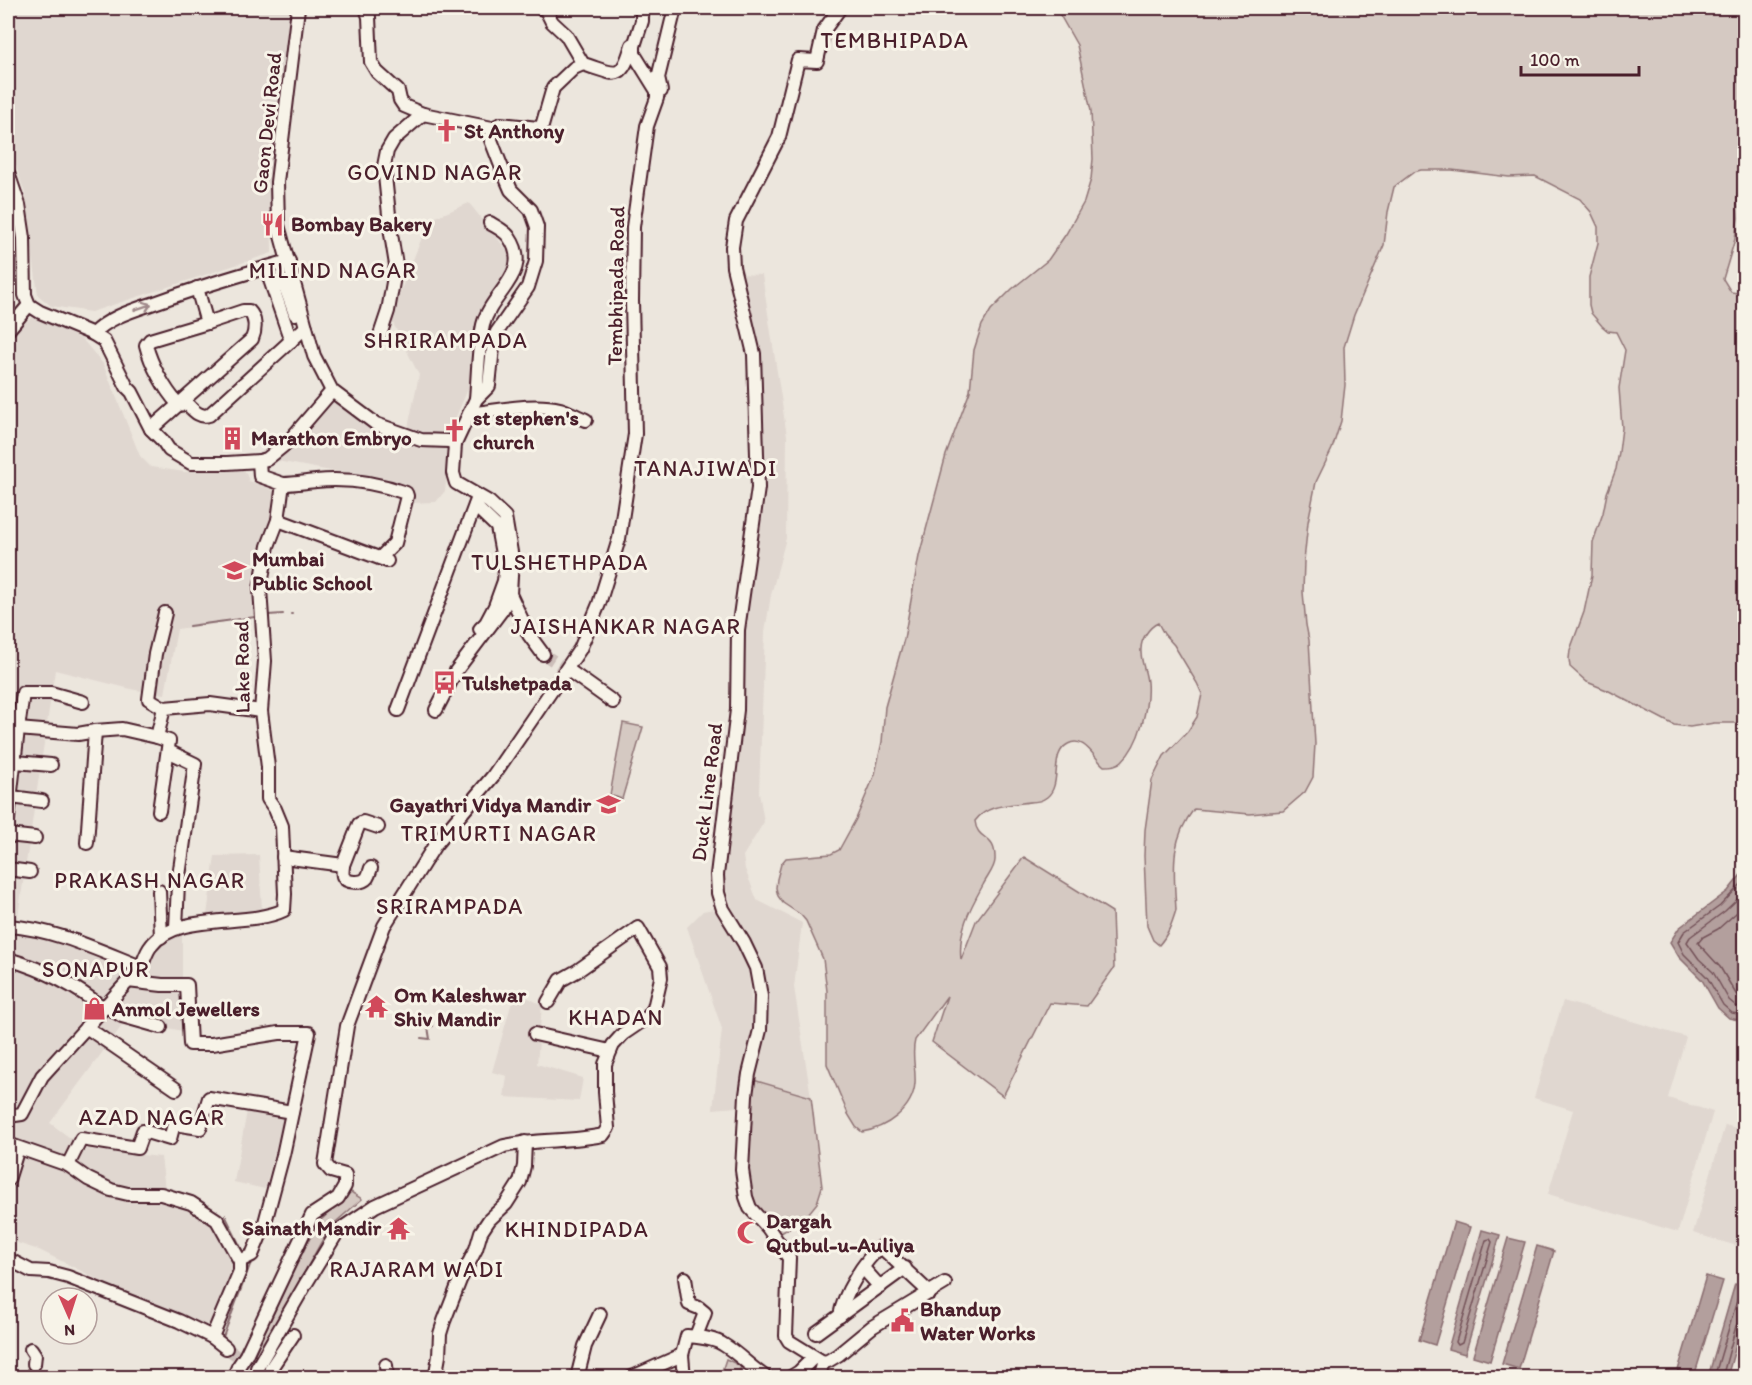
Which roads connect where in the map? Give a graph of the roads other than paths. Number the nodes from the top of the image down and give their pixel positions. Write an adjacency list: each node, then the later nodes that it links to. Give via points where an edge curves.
1 (298, 8): 13 (street, Gaon Devi Road, via 277,182 278,225)
2 (366, 8): 8 (street, via 371,62 398,91 404,106)
3 (541, 8): 7 (street, via 566,35)
4 (642, 8): 7 (street, via 621,71 615,74); 10 (street, Tembhipada Road, via 634,54 657,91)
5 (675, 8): 10 (street, via 658,78 662,105)
6 (840, 8): 101 (street, Duck Line Road, via 824,30 817,61 798,60 779,137 736,221 732,248 754,354 758,488 738,630 737,710 717,875 723,909 756,969 761,996 760,1030 746,1095 742,1170 746,1197 750,1208 789,1258 786,1336)
7 (583, 64): 9 (street, via 553,88 542,126 501,124)
8 (423, 114): 9 (street); 21 (street, via 394,139 384,166 396,265)
9 (492, 128): 23 (street, via 490,140 511,190 531,210 537,227 536,261 528,287 494,338 489,386)
10 (645, 139): 36 (street, Tembhipada Road, via 633,227 635,434 618,538)
11 (8, 173): 16 (street, via 19,205)
12 (490, 224): 23 (street, via 508,236 517,255 516,271 483,323)
13 (289, 261): 14 (street); 20 (street, Gaon Devi Road)
14 (266, 268): 15 (street); 20 (street, via 273,288)
15 (197, 288): 17 (street); 19 (street, one-way to 15, via 119,315)
16 (29, 305): 18 (street); 19 (street)
17 (207, 323): 24 (street, via 147,343 146,349 165,388); 24 (street, via 249,311 255,328 252,339)
18 (8, 330)
19 (93, 334): 27 (street, via 104,340 126,380 128,393)
20 (301, 335): 22 (street, Gaon Devi Road); 24 (street, via 209,415 202,416 188,405)
21 (379, 338)
22 (332, 391): 28 (street, Gaon Devi Road, via 376,424 421,440); 29 (street, via 289,441)
23 (476, 399): 25 (street)
24 (178, 404): 27 (street)
25 (469, 414): 26 (street, via 510,407 543,408 561,409); 28 (street)
26 (586, 420)
27 (150, 428): 29 (street, via 158,447 191,463)
28 (455, 444): 31 (street, via 456,483)
29 (259, 461): 30 (street, via 260,476)
30 (283, 484): 32 (street, Lake Road); 32 (street, via 346,480 407,496 395,543 384,559)
31 (477, 502): 33 (street, via 489,502 505,517 512,558); 35 (street, via 497,527 505,570 495,606); 41 (street)
32 (278, 520): 43 (street, Lake Road, via 268,546 260,589 265,661)
33 (510, 594): 37 (street, via 529,635); 42 (street, via 456,670)
34 (165, 613): 40 (street, via 149,699)
35 (480, 629)
36 (580, 649): 39 (street, via 573,673); 103 (street, via 494,776 435,845 384,926 347,1026 325,1164 331,1171 345,1175 345,1186 338,1198 312,1215)
37 (543, 654)
38 (83, 702): 44 (street, via 51,693 23,693)
39 (612, 702)
40 (164, 708): 43 (street, via 210,704); 46 (street)
41 (398, 710)
42 (436, 710)
43 (261, 711): 58 (street, Lake Road, via 268,799 282,826)
44 (18, 729): 45 (street, via 78,734); 48 (street)
45 (95, 731): 46 (street, via 122,729); 57 (street)
46 (157, 737): 47 (street, via 169,741)
47 (168, 751): 52 (street); 65 (street, via 195,764 178,883)
48 (13, 756): 49 (street); 50 (street)
49 (51, 765)
50 (10, 797): 51 (street); 53 (street)
51 (42, 801)
52 (159, 811)
53 (8, 818)
54 (378, 827): 59 (street, via 359,824)
55 (8, 835): 56 (street)
56 (35, 838)
57 (87, 843)
58 (283, 857): 59 (street); 65 (street, Lake Road, via 284,910 265,917)
59 (343, 865): 60 (street, via 345,879 350,881 363,881)
60 (371, 868)
61 (8, 869): 62 (street)
62 (30, 872)
63 (159, 891): 66 (street)
64 (8, 926): 68 (street, via 64,938)
65 (176, 928): 66 (street, Lake Road)
66 (162, 937): 68 (street, Lake Road, via 151,946)
67 (8, 959): 71 (street, via 74,986)
68 (141, 968): 69 (street, Lake Road)
69 (128, 981): 71 (street, Lake Road); 77 (street, via 187,985 190,1044 309,1033)
70 (548, 1002): 75 (street, via 561,980 638,928 660,967 661,978 648,1017 623,1034)
71 (104, 1006): 72 (street, via 122,1016); 73 (street, Lake Road)
72 (161, 1027)
73 (86, 1028): 76 (street); 78 (street, Lake Road, via 42,1076 22,1114)
74 (535, 1034): 75 (street)
75 (610, 1051): 79 (street, via 605,1064 608,1128 603,1135)
76 (176, 1089)
77 (292, 1112): 81 (street, via 209,1098 200,1128 174,1124 170,1139 142,1131 137,1148 81,1139); 84 (street, via 267,1216)
78 (8, 1116)
79 (525, 1142): 100 (street, via 482,1154 375,1206 338,1231); 106 (street, via 520,1182 481,1232 460,1280 440,1334)
80 (13, 1146): 81 (street); 82 (street)
81 (68, 1165): 84 (street, via 111,1190 161,1194 191,1203 217,1220)
82 (8, 1180)
83 (8, 1258): 96 (street, via 31,1271 68,1277)
84 (245, 1259): 96 (street)
85 (863, 1268): 86 (street, via 881,1247); 89 (street); 92 (street, via 846,1293)
86 (905, 1268): 89 (street); 90 (street)
87 (685, 1278): 95 (street, via 689,1304 705,1313)
88 (945, 1283): 90 (street)
89 (880, 1287): 92 (street)
90 (930, 1293): 101 (street, via 872,1327 838,1356 828,1361)
91 (600, 1314): 107 (street, via 585,1346)
92 (840, 1316): 93 (street)
93 (816, 1333)
94 (293, 1335): 100 (street)
95 (696, 1336): 99 (street, via 687,1336); 110 (street, via 722,1343)
96 (212, 1337): 97 (street)
97 (226, 1348)
98 (31, 1349): 102 (street)
99 (682, 1354): 108 (street); 109 (street)
100 (269, 1359): 103 (street); 105 (street, via 271,1371)
101 (818, 1359): 111 (street); 112 (street)
102 (34, 1365)
103 (244, 1366): 104 (street)
104 (272, 1377)
105 (281, 1377)
106 (435, 1377)
107 (578, 1377)
108 (630, 1377)
109 (684, 1377)
110 (767, 1377)
111 (789, 1377)
112 (818, 1377)

